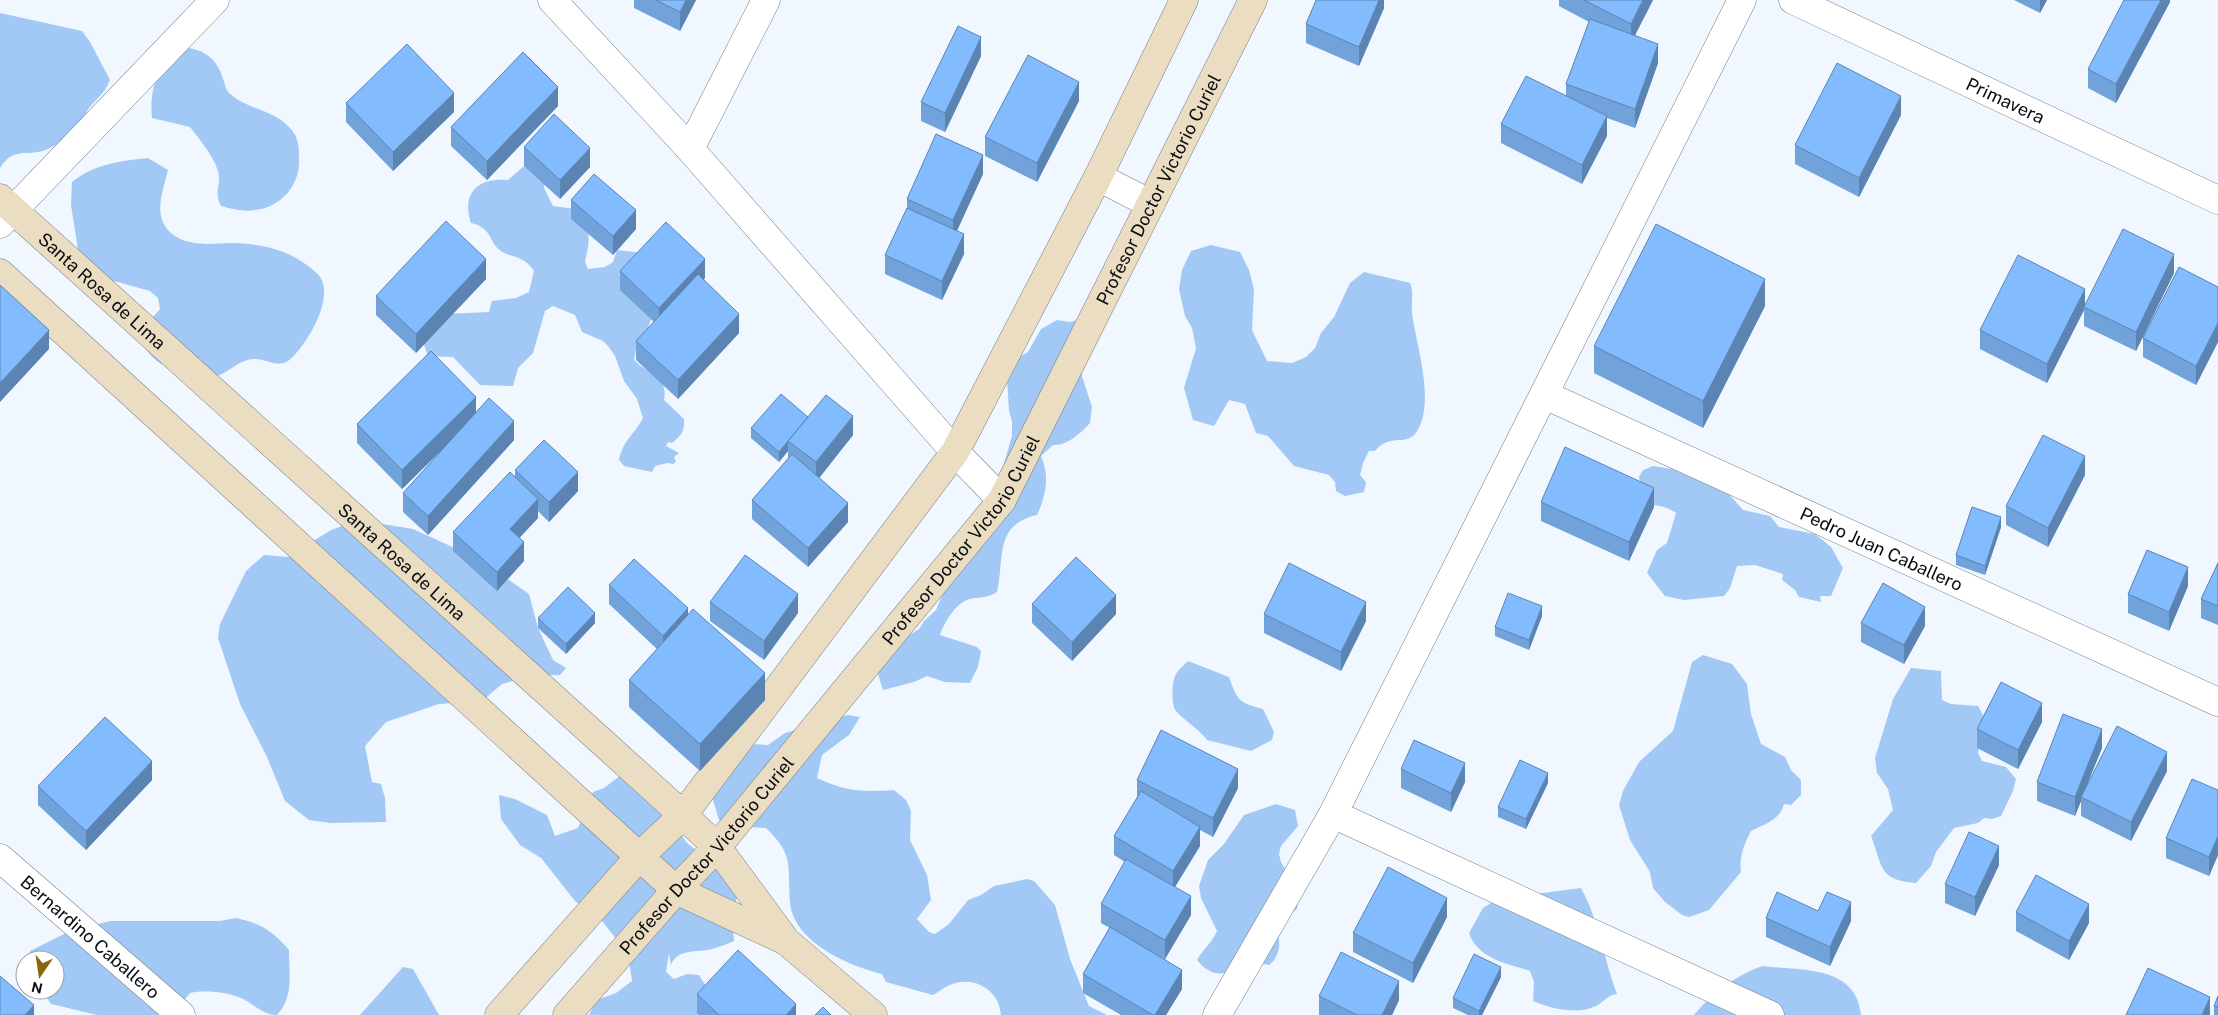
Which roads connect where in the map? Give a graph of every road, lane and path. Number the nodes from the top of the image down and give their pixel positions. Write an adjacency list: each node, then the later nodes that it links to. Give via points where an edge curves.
1 (215, 0): 12 (street)
2 (552, 0): 8 (street)
3 (766, 0): 8 (street)
4 (1184, 0): 9 (main road)
5 (1253, 0): 11 (main road, Profesor Doctor Victorio Curiel)
6 (1742, 0): 14 (street)
7 (1793, 0): 10 (street, Primavera)
8 (690, 150): 15 (street)
9 (1098, 177): 11 (street); 15 (main road)
10 (2218, 200)
11 (1151, 204): 16 (main road, Profesor Doctor Victorio Curiel)
12 (5, 211): 19 (main road, Santa Rosa de Lima)
13 (0, 273): 21 (main road)
14 (1545, 395): 17 (street, Pedro Juan Caballero); 18 (street)
15 (955, 452): 16 (street); 19 (main road)
16 (1002, 500): 20 (main road, Profesor Doctor Victorio Curiel)
17 (2218, 702)
18 (1333, 814): 29 (street); 30 (street)
19 (683, 815): 20 (main road, Santa Rosa de Lima); 21 (main road)
20 (717, 847): 23 (main road, Profesor Doctor Victorio Curiel); 24 (main road, Santa Rosa de Lima)
21 (639, 857): 23 (main road); 26 (main road)
22 (0, 858): 25 (street, Bernardino Caballero)
23 (676, 890): 24 (main road); 27 (main road, Profesor Doctor Victorio Curiel)
24 (786, 942): 28 (main road)
25 (181, 1015)
26 (500, 1015)
27 (567, 1015)
28 (872, 1015)
29 (1217, 1015)
30 (1770, 1015)

